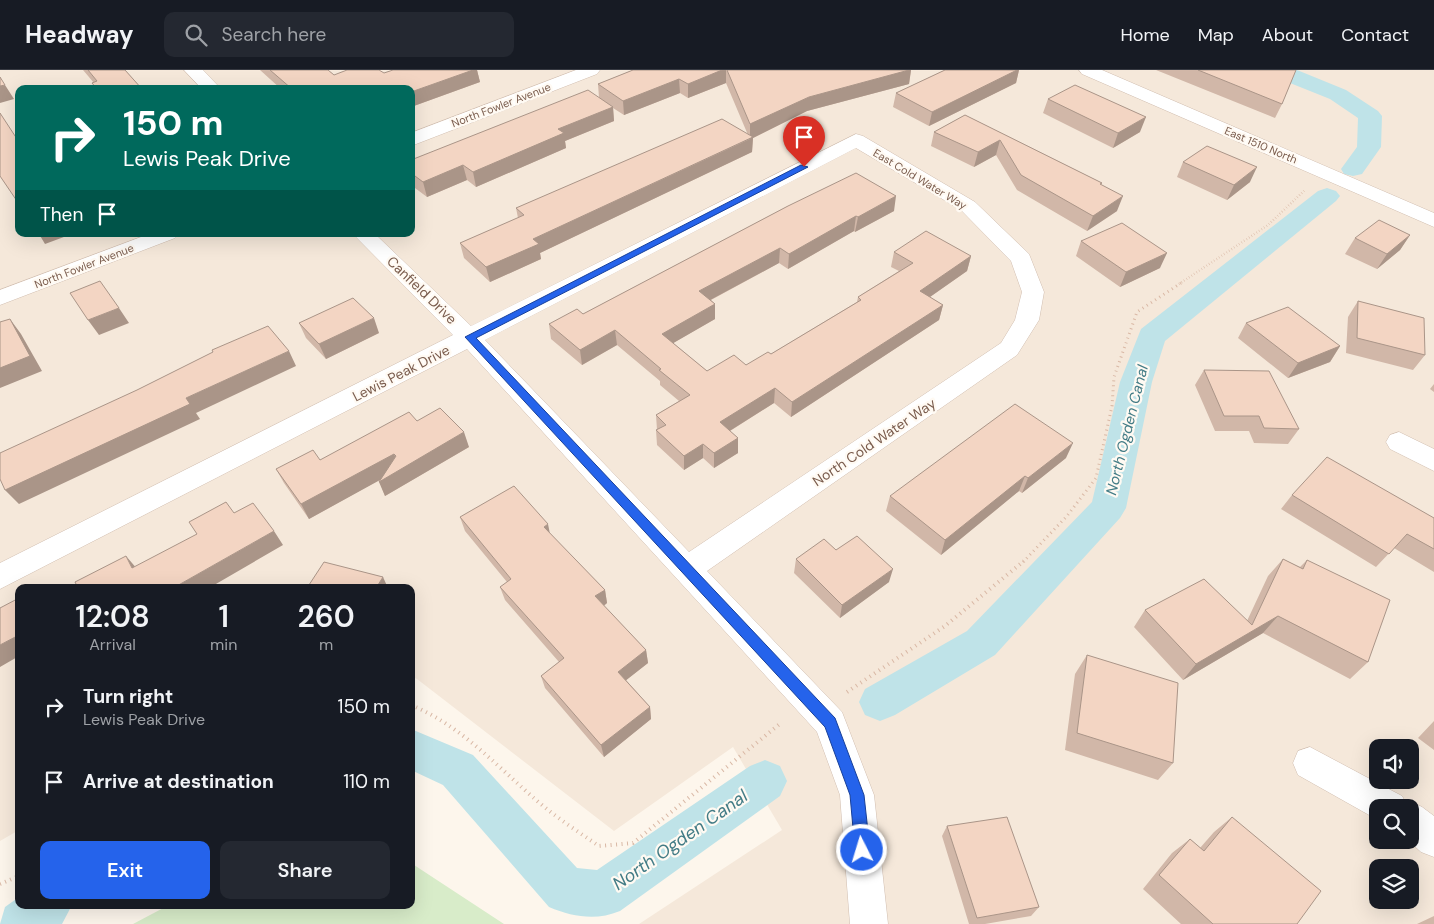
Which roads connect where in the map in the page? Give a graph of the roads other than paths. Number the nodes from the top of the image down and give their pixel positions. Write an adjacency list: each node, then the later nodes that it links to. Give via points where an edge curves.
1 (193, 70): 4 (street)
2 (591, 70): 5 (street, North Fowler Avenue)
3 (1088, 70): 7 (street, East 1510 North)
4 (208, 85)
5 (415, 138)
6 (856, 140): 10 (street, East Cold Water Way, via 968,206 1021,259); 12 (street, Lewis Peak Drive)
7 (1434, 221)
8 (160, 237): 11 (street, North Fowler Avenue)
9 (366, 237): 12 (street, Canfield Drive)
10 (1033, 292): 15 (street, North Cold Water Way, via 1027,320 1009,349)
11 (0, 298)
12 (470, 337): 15 (street, Canfield Drive); 16 (street, Lewis Peak Drive)
13 (1399, 442): 14 (street)
14 (1434, 462)
15 (687, 569): 21 (street, Canfield Drive, via 830,723 857,795)
16 (0, 577)
17 (1310, 763): 18 (street)
18 (1374, 799)
19 (1419, 826): 20 (street)
20 (1434, 838)
21 (869, 924)

